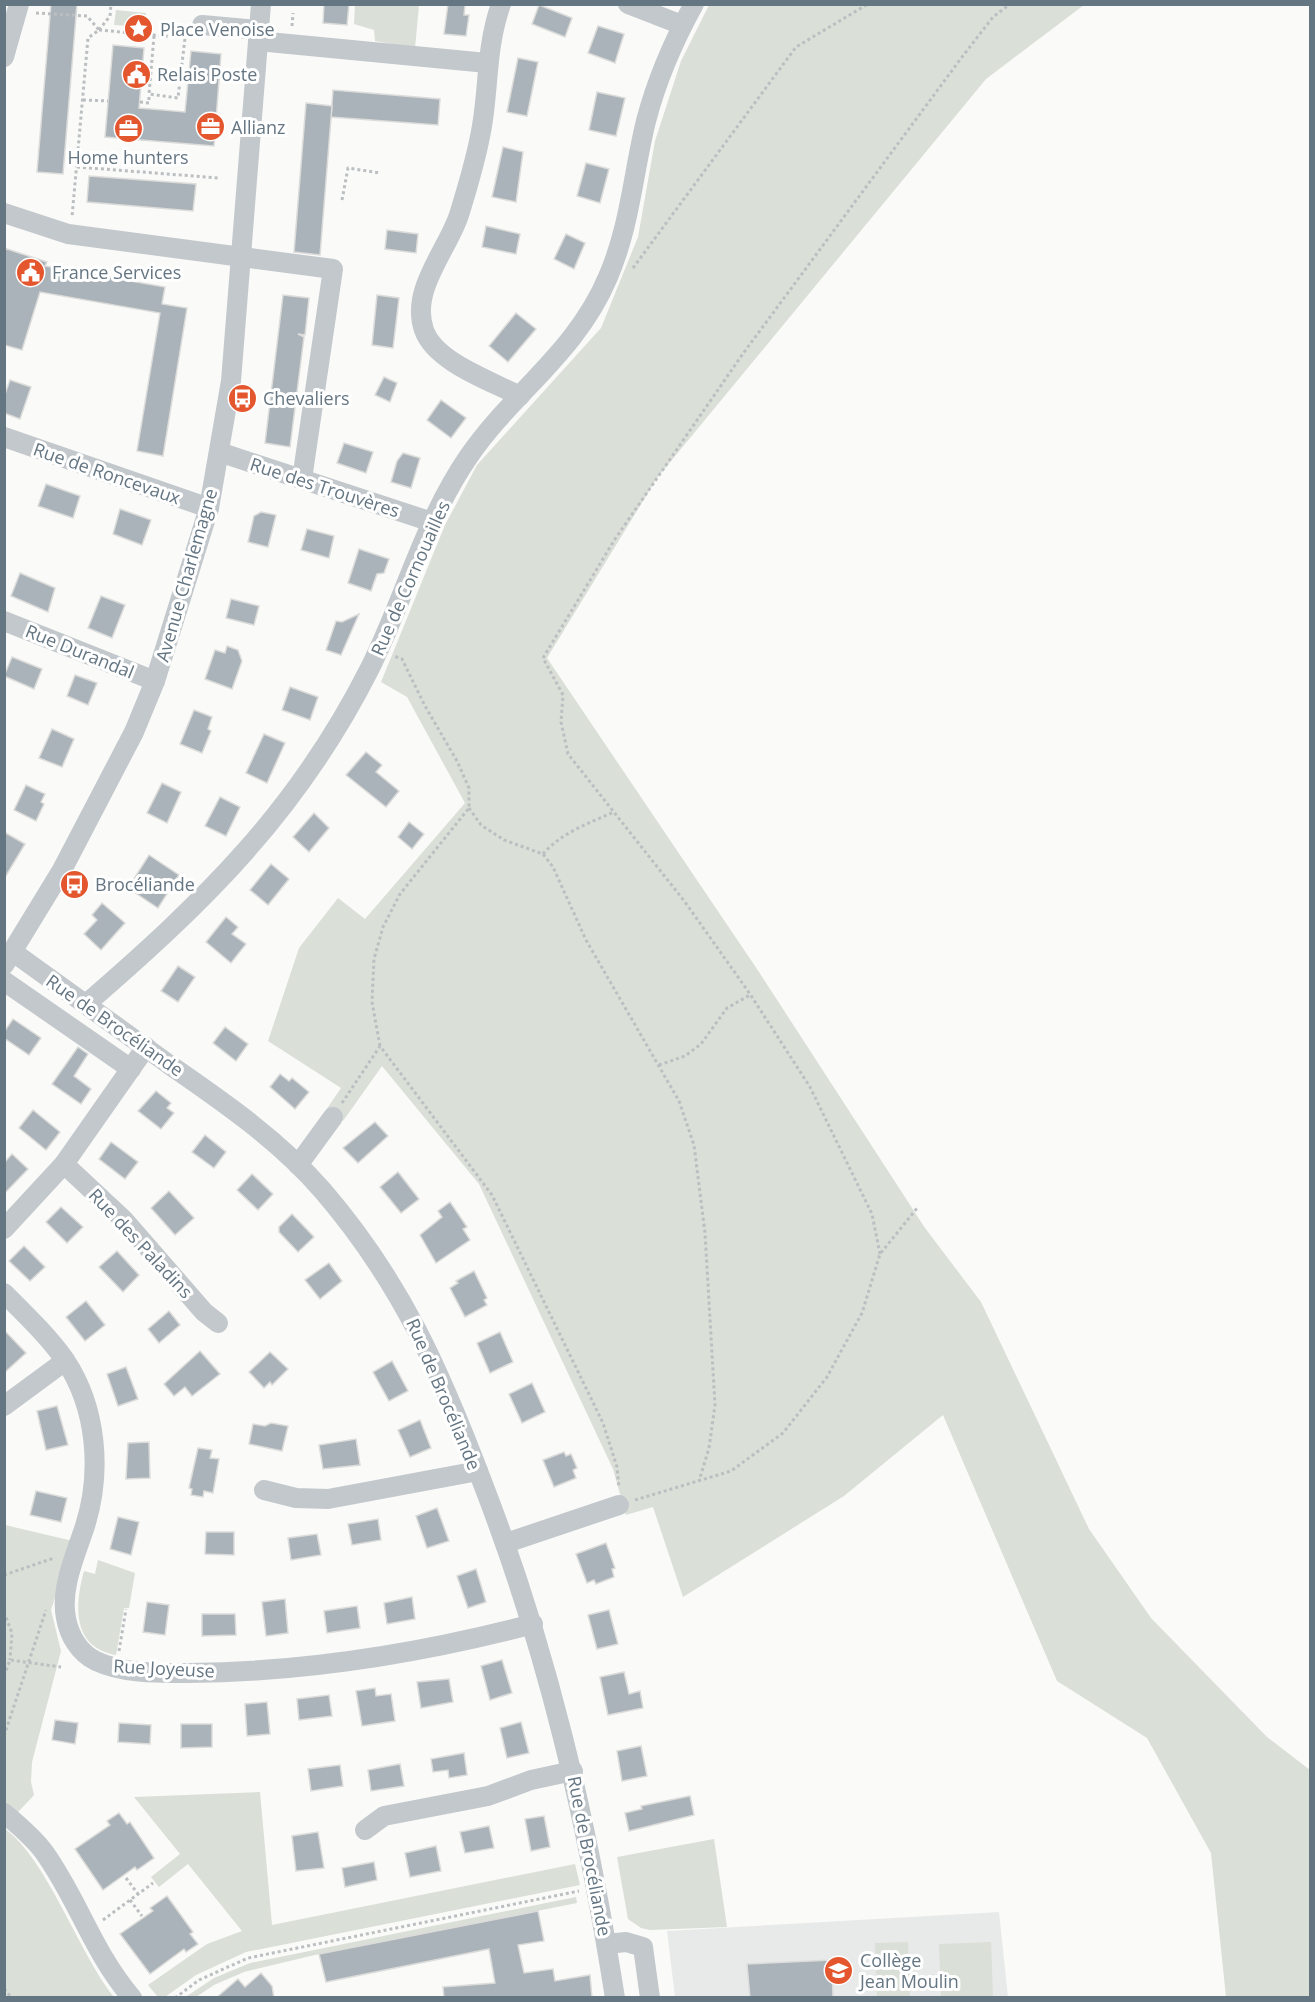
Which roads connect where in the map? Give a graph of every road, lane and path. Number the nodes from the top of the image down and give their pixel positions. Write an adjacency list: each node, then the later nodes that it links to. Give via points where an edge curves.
1 (111, 4): 10 (path, via 110,16)
2 (261, 4): 13 (street, Avenue Charlemagne)
3 (501, 4): 16 (street)
4 (628, 4): 9 (street)
5 (694, 4): 9 (street, Rue de Cornouailles)
6 (868, 4): 28 (path, via 796,47)
7 (1010, 4): 39 (path, via 993,17 958,61 742,355 615,539 543,658 563,695 561,722 568,754)
8 (24, 8): 10 (path, via 87,16); 15 (street)
9 (682, 25): 29 (street, Rue de Cornouailles, via 645,123 625,232 607,279 584,324)
10 (99, 30): 12 (path); 18 (path, via 88,38)
11 (198, 32): 13 (street); 14 (path)
12 (154, 36): 14 (path); 17 (path)
13 (259, 36): 16 (street); 27 (street, Avenue Charlemagne)
14 (185, 38): 17 (path, via 178,98)
15 (4, 57)
16 (487, 63): 29 (street, via 475,162 458,218 420,306 431,344 448,359)
17 (149, 94): 20 (path, via 149,103)
18 (83, 100): 19 (path); 21 (path)
19 (108, 100)
20 (140, 102)
21 (77, 167): 23 (path); 26 (path)
22 (380, 173): 24 (path, via 348,168)
23 (219, 178)
24 (342, 200)
25 (4, 213): 27 (street, via 68,234)
26 (72, 220)
27 (243, 258): 31 (street, Avenue Charlemagne, via 231,381); 32 (street, via 333,269)
28 (630, 271)
29 (520, 396): 34 (street, Rue de Cornouailles, via 469,456)
30 (4, 437): 33 (street, Rue de Roncevaux)
31 (219, 452): 32 (street, Rue des Trouvères); 33 (street, Avenue Charlemagne)
32 (302, 479): 34 (street, Rue des Trouvères)
33 (209, 508): 37 (street, Avenue Charlemagne)
34 (432, 522): 36 (street, Rue de Cornouailles)
35 (4, 621): 37 (street, Rue Durandal)
36 (379, 647): 38 (path, via 402,659 457,760 469,788); 44 (street, Rue de Cornouailles, via 333,737 294,795 247,853 170,930)
37 (155, 681): 41 (street, Avenue Charlemagne, via 134,732 62,870)
38 (469, 808): 40 (path, via 481,825 504,840); 45 (path, via 400,894 383,927 374,959 372,1002)
39 (614, 812): 40 (path, via 553,843); 43 (path, via 685,902)
40 (543, 854): 47 (path, via 553,867 586,940)
41 (9, 958): 44 (street, Rue de Brocéliande)
42 (4, 981): 48 (street)
43 (750, 994): 47 (path, via 727,1008 701,1044 685,1056); 54 (path, via 810,1087 872,1214)
44 (86, 1004): 46 (street, Rue de Brocéliande)
45 (380, 1046): 49 (path); 62 (path, via 492,1195 603,1424 617,1467)
46 (146, 1047): 48 (street); 51 (street, Rue de Brocéliande, via 248,1120)
47 (659, 1065): 60 (path, via 679,1101 694,1145 705,1233 715,1405 710,1448)
48 (132, 1069): 50 (street)
49 (333, 1117): 51 (street)
50 (64, 1164): 53 (street); 56 (street, Rue des Paladins, via 124,1220)
51 (298, 1165): 59 (street, Rue de Brocéliande, via 341,1214 395,1287 442,1378)
52 (918, 1207): 54 (path)
53 (4, 1229)
54 (880, 1254): 60 (path, via 862,1313 827,1377 783,1433 731,1471)
55 (4, 1293): 57 (street, Rue Joyeuse)
56 (218, 1323)
57 (65, 1361): 58 (street); 69 (street, Rue Joyeuse, via 89,1421 95,1474 64,1606 74,1641 93,1660 107,1666 171,1672 279,1669 411,1651)
58 (4, 1406)
59 (478, 1471): 61 (street, via 328,1499 296,1498); 63 (street, Rue de Brocéliande)
60 (699, 1481): 62 (path)
61 (264, 1490)
62 (620, 1505): 63 (street)
63 (506, 1543): 69 (street, Rue de Brocéliande)
64 (56, 1557): 65 (path)
65 (4, 1575)
66 (46, 1608): 72 (path)
67 (126, 1609): 70 (path)
68 (4, 1612): 71 (path, via 12,1634)
69 (533, 1624): 76 (street, Rue de Brocéliande)
70 (118, 1659)
71 (10, 1660): 72 (path); 74 (path)
72 (28, 1663): 73 (path); 75 (path)
73 (61, 1667)
74 (4, 1676)
75 (4, 1736)
76 (573, 1771): 78 (street, via 531,1780 488,1796 384,1816); 86 (street, Rue de Brocéliande)
77 (4, 1813): 89 (street, via 43,1850 105,1964)
78 (365, 1830)
79 (126, 1878): 82 (path)
80 (153, 1883): 82 (path)
81 (577, 1891): 90 (path, via 248,1958 198,1980)
82 (138, 1894): 83 (path)
83 (130, 1900): 84 (path); 85 (path)
84 (142, 1916)
85 (99, 1923)
86 (607, 1944): 91 (street, Rue de Brocéliande); 92 (street, via 626,1942 643,1947)
87 (4, 1989): 88 (path)
88 (12, 1998)
89 (132, 1998)
90 (175, 1998)
91 (615, 1998)
92 (650, 1998)

